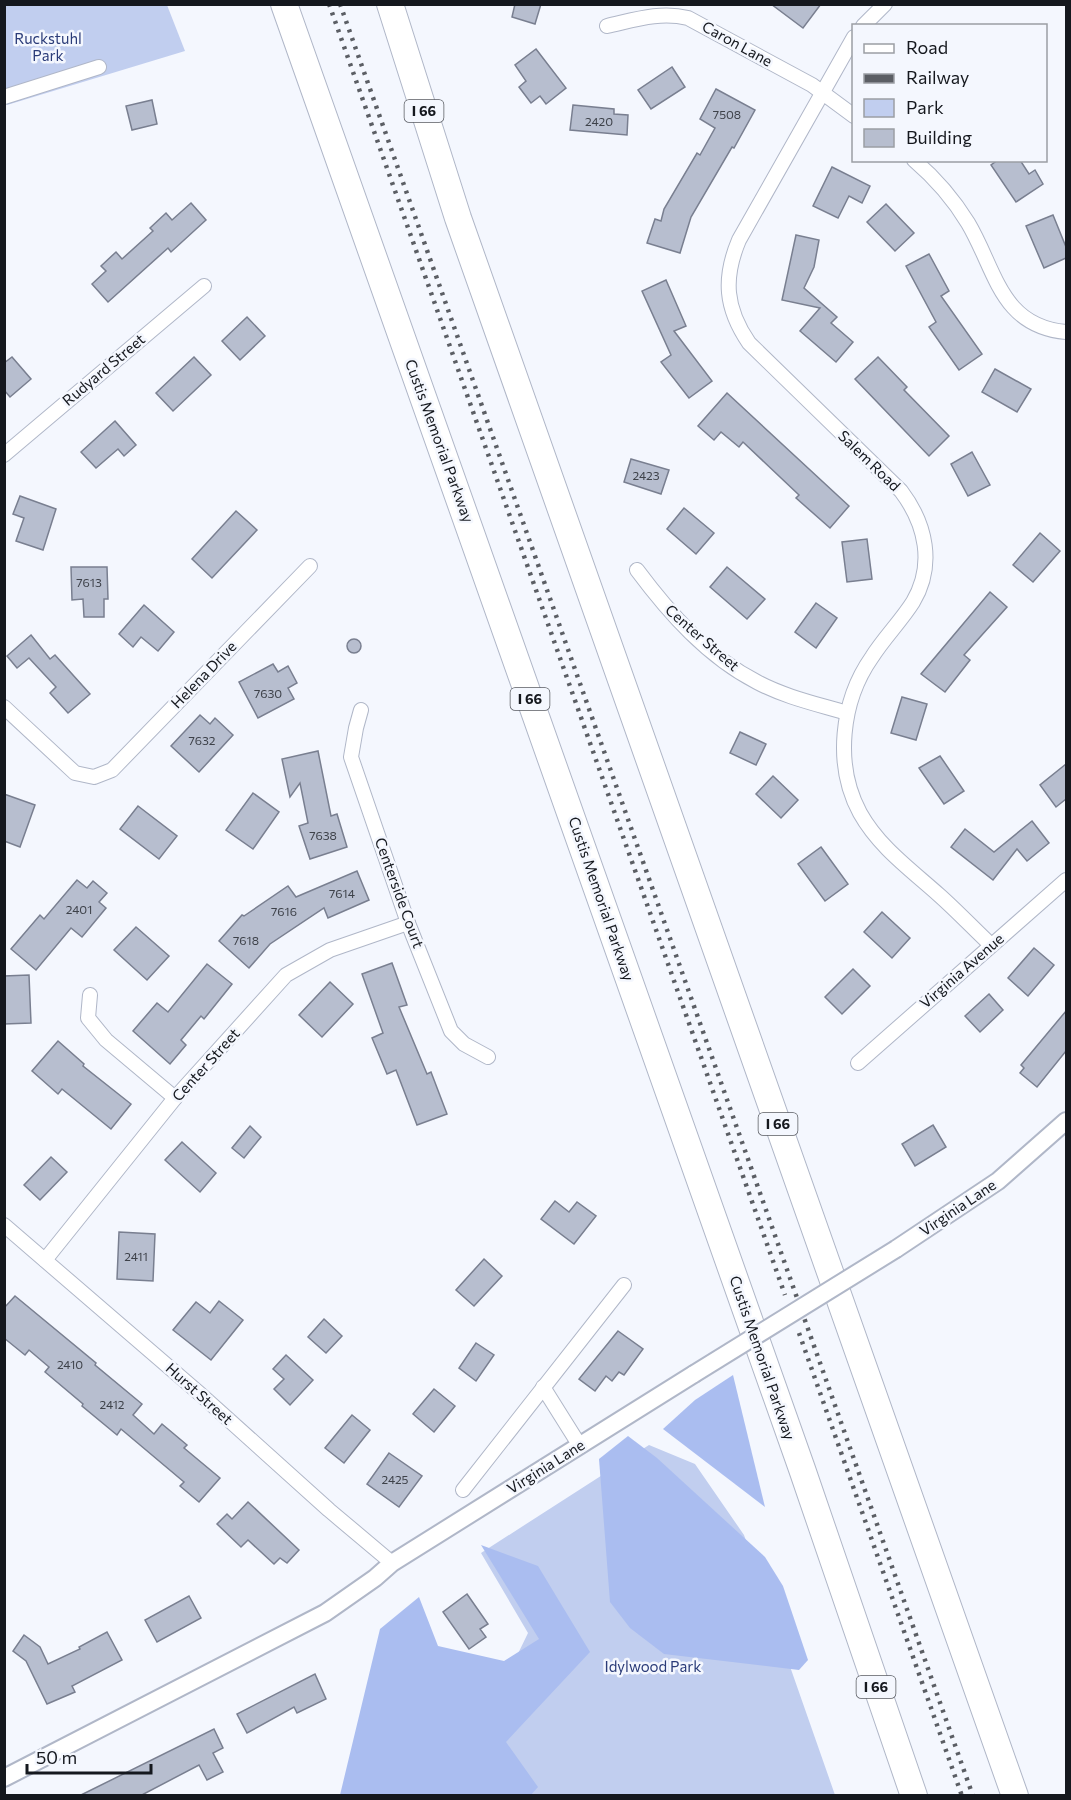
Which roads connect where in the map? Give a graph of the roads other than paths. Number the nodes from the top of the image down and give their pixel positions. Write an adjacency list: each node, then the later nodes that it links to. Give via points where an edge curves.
1 (284, 4): 35 (highway, Custis Memorial Parkway / I 66)
2 (390, 4): 40 (highway, I 66, via 465,240)
3 (885, 4): 4 (street)
4 (865, 24)
5 (607, 26): 8 (street, Caron Lane, via 656,15 688,18 812,85)
6 (852, 40): 8 (street, Salem Road)
7 (99, 67): 9 (street)
8 (820, 93): 10 (street, Caron Lane); 19 (street, Salem Road, via 739,240 728,272 732,312 749,343 901,491 919,520 924,537 926,558 920,586 913,602 870,658)
9 (4, 97)
10 (852, 115)
11 (916, 162): 13 (street, via 967,222 1005,300 1031,322)
12 (204, 286): 14 (street, Rudyard Street)
13 (1066, 332)
14 (4, 454)
15 (310, 566): 17 (street, Helena Drive, via 112,771 94,777 75,773)
16 (637, 570): 19 (street, Center Street, via 665,608 733,667 782,693)
17 (4, 707)
18 (361, 710): 21 (street, Centerside Court, via 351,757)
19 (848, 713): 22 (street, Salem Road, via 844,744 849,786 871,831)
20 (1066, 880): 22 (street, Virginia Avenue)
21 (408, 923): 24 (street, Centerside Court, via 451,1031 464,1044); 26 (street, Center Street, via 330,950 286,975)
22 (991, 945): 25 (street, Virginia Avenue)
23 (90, 995): 26 (street, via 88,1018 106,1040)
24 (488, 1056)
25 (858, 1063)
26 (175, 1098): 29 (street, Center Street)
27 (1066, 1122): 32 (street, Virginia Lane, bridge, via 998,1181 897,1250)
28 (4, 1225): 29 (street, Hurst Street)
29 (45, 1260): 34 (street, Hurst Street)
30 (624, 1285): 31 (street)
31 (543, 1387): 32 (street); 33 (street)
32 (580, 1446): 34 (street, Virginia Lane)
33 (463, 1490)
34 (392, 1563): 36 (street, Virginia Lane, via 317,1618)
35 (838, 1578): 37 (highway); 38 (highway, Custis Memorial Parkway / I 66); 39 (highway)
36 (4, 1778)
37 (901, 1796)
38 (914, 1796)
39 (925, 1796)
40 (1015, 1796)

